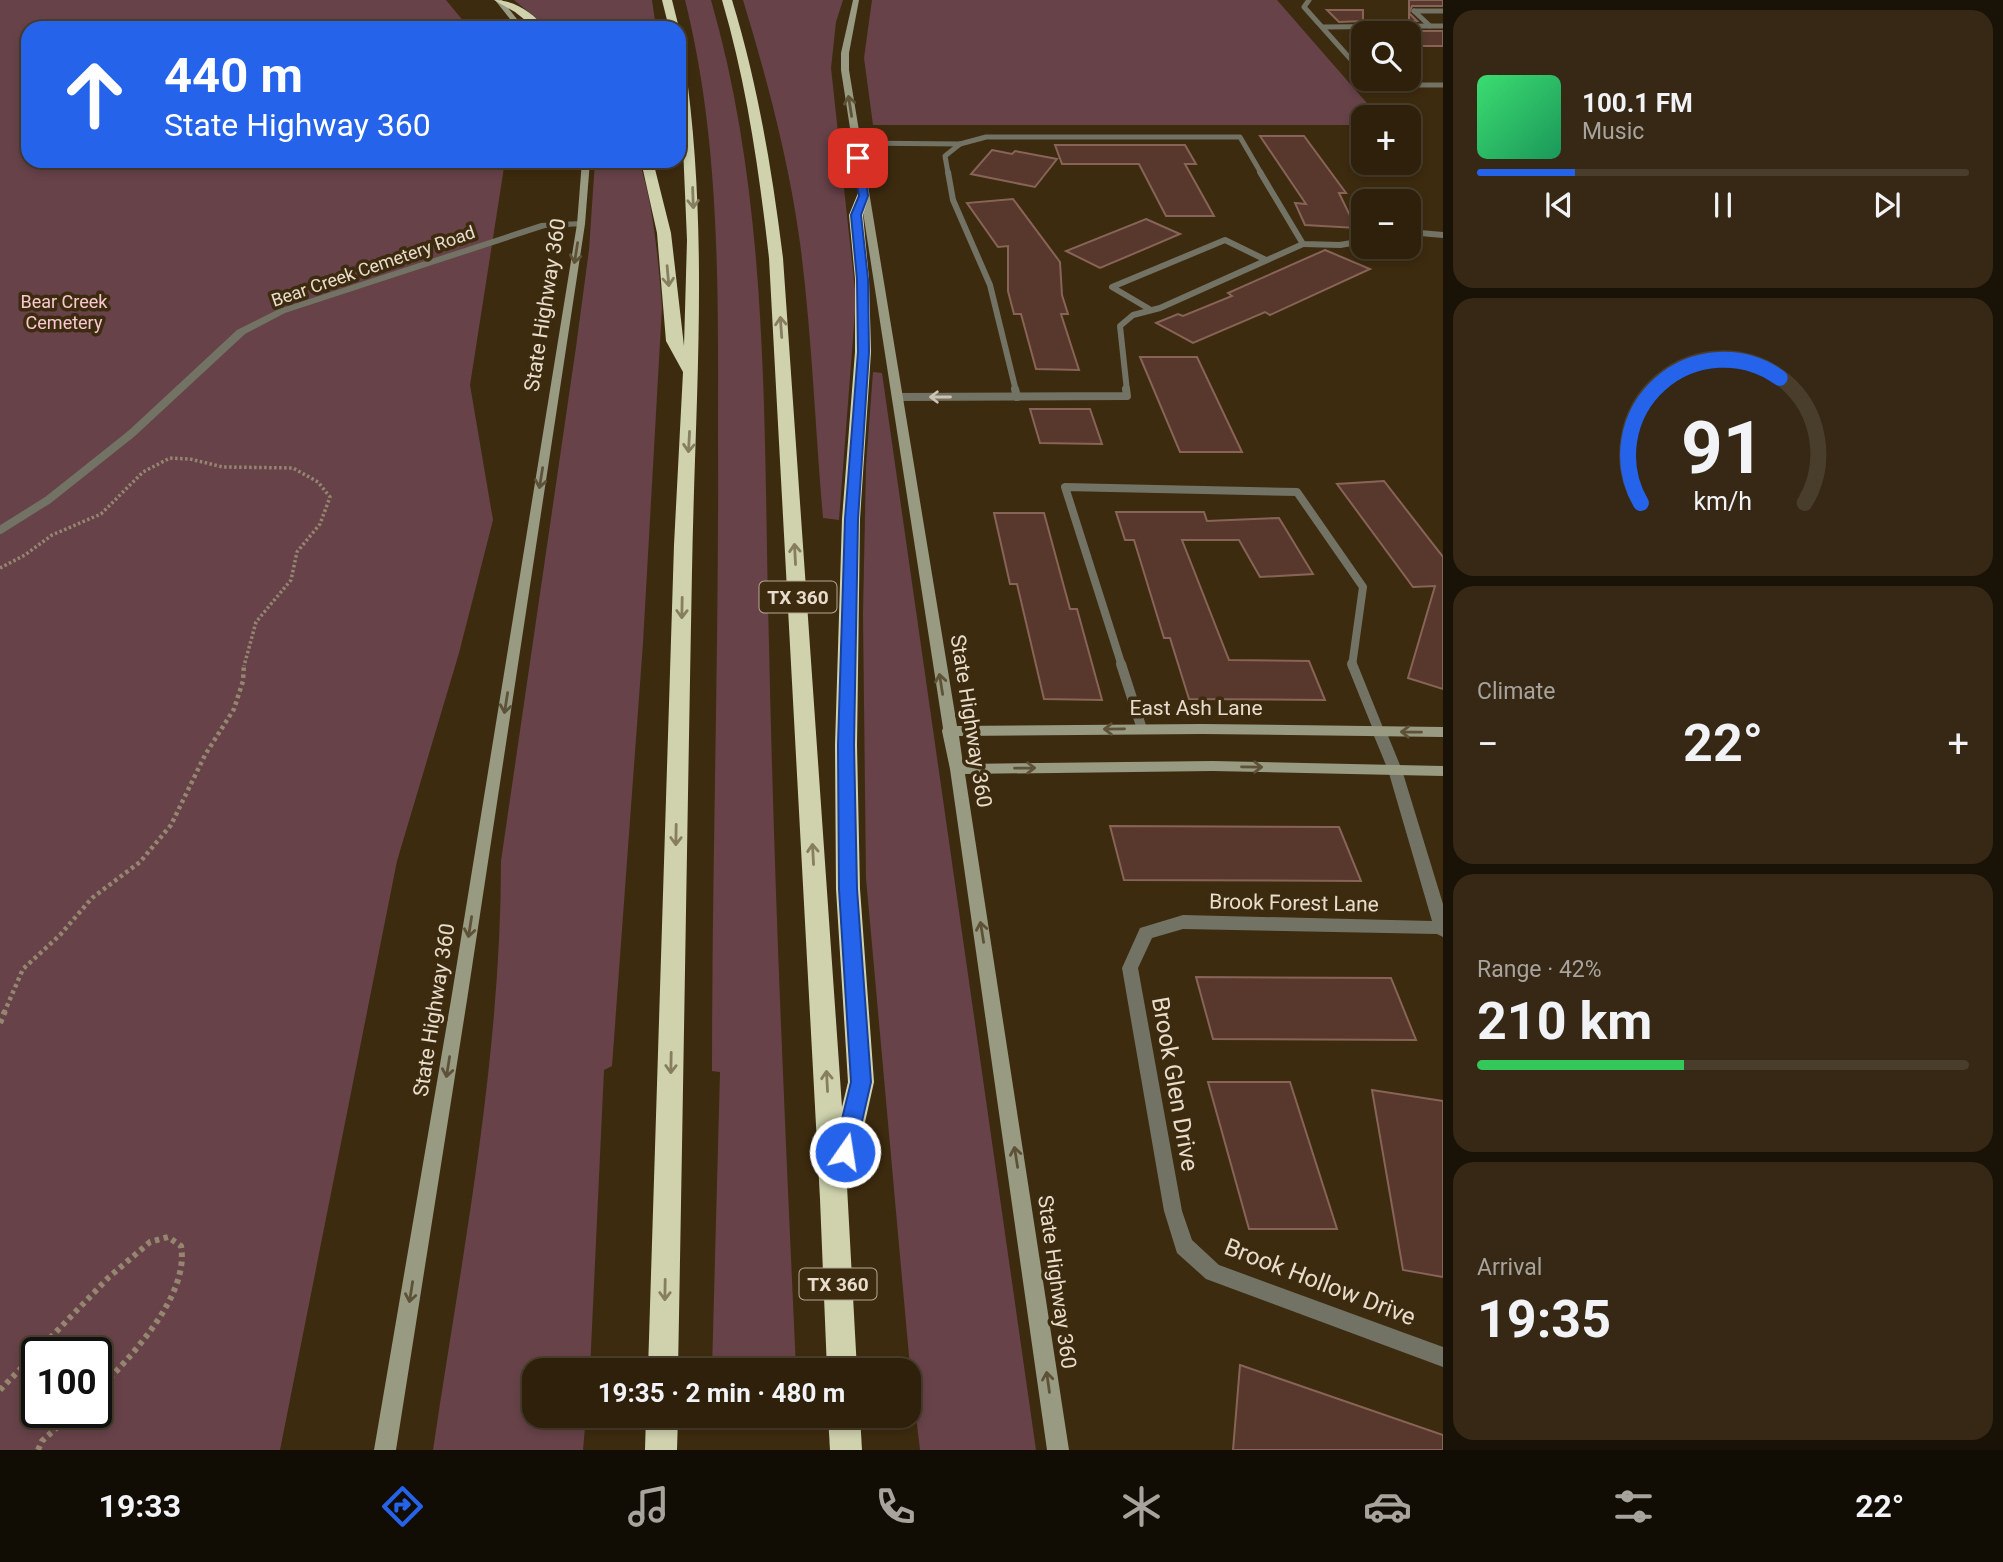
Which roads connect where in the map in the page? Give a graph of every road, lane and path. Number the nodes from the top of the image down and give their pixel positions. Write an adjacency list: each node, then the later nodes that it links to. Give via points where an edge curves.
1 (498, 0): 7 (main road); 8 (highway)
2 (667, 0): 9 (highway)
3 (727, 0): 45 (highway, TX 360, one-way to 3, via 776,258 755,108)
4 (856, 0): 17 (main road, State Highway 360, one-way to 4, via 845,69)
5 (1309, 0): 12 (lane, via 1304,7)
6 (1443, 11): 10 (lane, via 1414,11)
7 (515, 21)
8 (532, 21)
9 (672, 21)
10 (1430, 26): 11 (lane); 12 (lane)
11 (1443, 26)
12 (1323, 27): 13 (lane)
13 (1351, 59)
14 (1421, 85): 15 (lane)
15 (1443, 85)
16 (686, 130): 29 (highway, one-way to 29, via 695,259)
17 (856, 143): 18 (lane); 21 (main road, State Highway 360)
18 (960, 144): 26 (lane, via 986,137 1240,137); 31 (lane, via 945,156 953,200 990,285)
19 (585, 168): 22 (main road, State Highway 360)
20 (649, 168): 29 (highway, one-way to 29, via 664,233 674,341)
21 (863, 196): 30 (main road, State Highway 360); 45 (highway, via 856,215 863,352 851,519 846,745 848,889 861,1082)
22 (581, 224): 32 (street, Bear Creek Cemetery Road, via 544,225 274,315 241,332); 58 (main road, State Highway 360, one-way to 58)
23 (1421, 233): 24 (lane)
24 (1443, 235)
25 (1351, 243): 26 (lane)
26 (1303, 244): 27 (lane)
27 (1266, 260): 28 (lane); 28 (lane, via 1225,240 1111,287)
28 (1151, 310): 31 (lane, via 1133,315 1120,326 1126,396)
29 (692, 374): 49 (highway, one-way to 49)
30 (896, 397): 31 (lane, one-way to 30); 36 (main road, State Highway 360, one-way to 30)
31 (1017, 397)
32 (131, 434): 33 (lane, via 48,500)
33 (0, 530)
34 (0, 568): 44 (path, via 44,539 108,509 139,476 169,458 222,467 287,465 304,472 330,497 320,524 297,552 291,580 256,622 234,709 205,755 171,825 140,862 92,898 23,969)
35 (1142, 729): 36 (main road, East Ash Lane, one-way to 36); 37 (main road, East Ash Lane); 37 (lane, via 1065,488 1297,492 1363,587 1350,663)
36 (949, 731): 39 (main road, State Highway 360)
37 (1379, 731): 38 (main road, East Ash Lane, one-way to 37); 40 (street)
38 (1443, 732)
39 (957, 769): 40 (main road, one-way to 40, via 1213,766); 61 (main road, State Highway 360, one-way to 39)
40 (1395, 770): 41 (main road); 42 (street)
41 (1443, 771)
42 (1443, 929): 43 (street, Brook Forest Lane, via 1183,922)
43 (1146, 933): 46 (street, Brook Glen Drive, via 1129,968 1172,1211)
44 (0, 1023)
45 (834, 1199): 50 (highway, TX 360)
46 (1184, 1246): 48 (street, Brook Hollow Drive, via 1213,1272)
47 (51, 1337): 52 (path, via 109,1277 150,1242 168,1237 181,1246 183,1266 161,1312)
48 (1443, 1357)
49 (663, 1358)
50 (841, 1358)
51 (21, 1368): 53 (path)
52 (112, 1377)
53 (0, 1390)
54 (56, 1428): 57 (path)
55 (662, 1428): 59 (highway)
56 (845, 1428): 60 (highway)
57 (38, 1450)
58 (385, 1450)
59 (661, 1450)
60 (846, 1450)
61 (1058, 1450)

